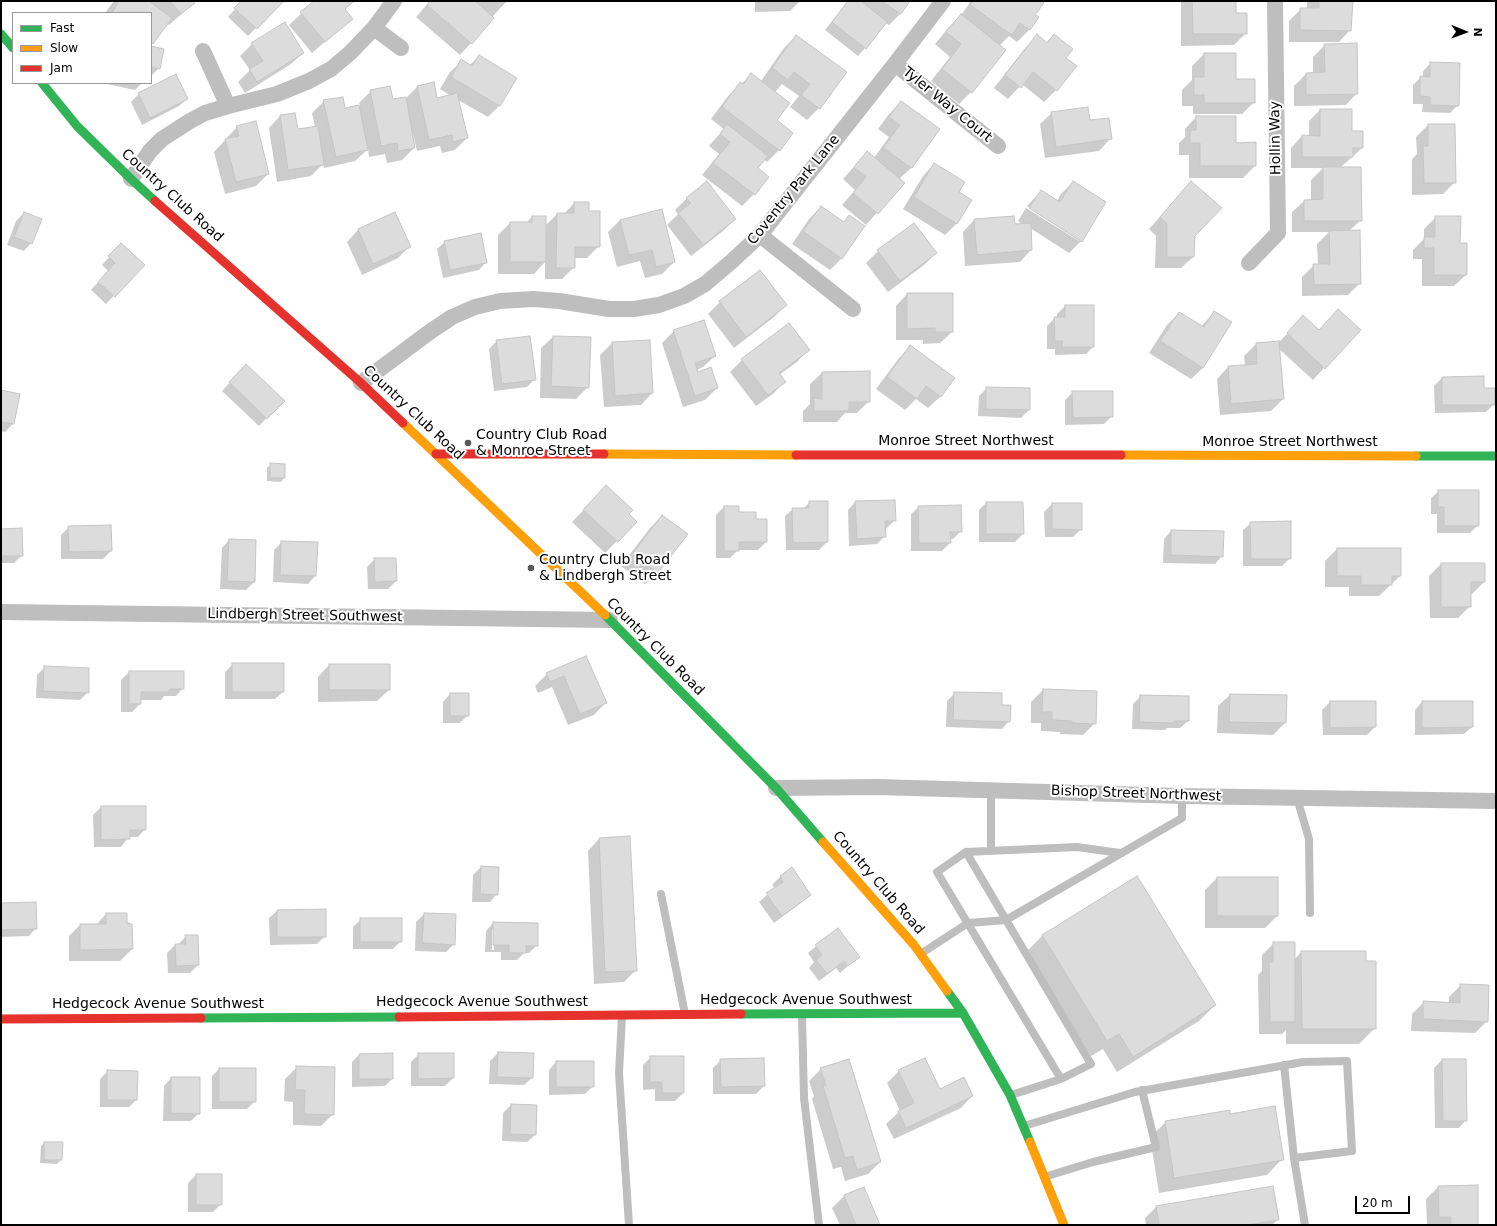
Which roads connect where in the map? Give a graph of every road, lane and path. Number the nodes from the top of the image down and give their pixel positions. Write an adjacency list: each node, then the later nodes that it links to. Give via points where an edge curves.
1 (394, 1): 4 (street)
2 (943, 1): 9 (street, Coventry Park Lane)
3 (1274, 1): 15 (street, Hollin Way, via 1278,232)
4 (374, 28): 7 (street); 11 (street, via 331,69 309,82 278,94)
5 (1, 34): 6 (street)
6 (12, 47)
7 (401, 48)
8 (203, 51): 11 (street)
9 (895, 64): 12 (street, Tyler Way Court); 14 (street, Coventry Park Lane)
10 (43, 84): 13 (street, Country Club Road, via 77,126)
11 (228, 106): 13 (street, via 205,113 162,140 150,151)
12 (998, 146)
13 (131, 179): 17 (street, Country Club Road)
14 (760, 235): 16 (street); 17 (street, Coventry Park Lane, via 705,284 684,296 659,305 609,309 534,299 500,301 475,307 452,317 431,331)
15 (1248, 263)
16 (853, 309)
17 (361, 383): 18 (street, Country Club Road)
18 (436, 454): 19 (street, Monroe Street Northwest); 21 (street, Country Club Road)
19 (1496, 456)
20 (1, 612): 21 (street, Lindbergh Street Southwest)
21 (610, 620): 22 (street, Country Club Road)
22 (776, 788): 23 (street, Bishop Street Northwest); 34 (street, Country Club Road)
23 (991, 790): 24 (street, Bishop Street Northwest); 27 (lane)
24 (1182, 796): 25 (street, Bishop Street Northwest); 29 (lane, via 1182,818)
25 (1297, 798): 26 (street, Bishop Street Northwest); 31 (lane, via 1309,839)
26 (1496, 801)
27 (991, 851): 28 (lane); 29 (lane, via 1077,846)
28 (966, 852): 32 (lane); 33 (lane, via 937,872)
29 (1120, 853): 32 (lane)
30 (661, 894): 36 (lane)
31 (1310, 913)
32 (1006, 920): 33 (lane); 41 (lane, via 1091,1064)
33 (968, 923): 34 (lane); 41 (lane)
34 (921, 954): 35 (street, Country Club Road)
35 (963, 1013): 37 (street, Hedgecock Avenue Southwest); 43 (street, Country Club Road)
36 (685, 1014): 37 (street, Hedgecock Avenue Southwest); 38 (street, Hedgecock Avenue Southwest)
37 (802, 1014): 48 (lane, via 804,1098)
38 (622, 1015): 39 (street, Hedgecock Avenue Southwest); 47 (lane, via 618,1073)
39 (1, 1018)
40 (1284, 1065): 42 (lane); 45 (lane); 45 (lane, via 1347,1061 1352,1151)
41 (1061, 1079): 43 (lane)
42 (1142, 1090): 44 (lane); 46 (lane, via 1156,1147)
43 (1010, 1095): 44 (street, Country Club Road)
44 (1023, 1127): 46 (street, Country Club Road)
45 (1294, 1158): 50 (lane)
46 (1044, 1177): 49 (street, Country Club Road)
47 (629, 1225)
48 (819, 1225)
49 (1064, 1225)
50 (1305, 1225)

